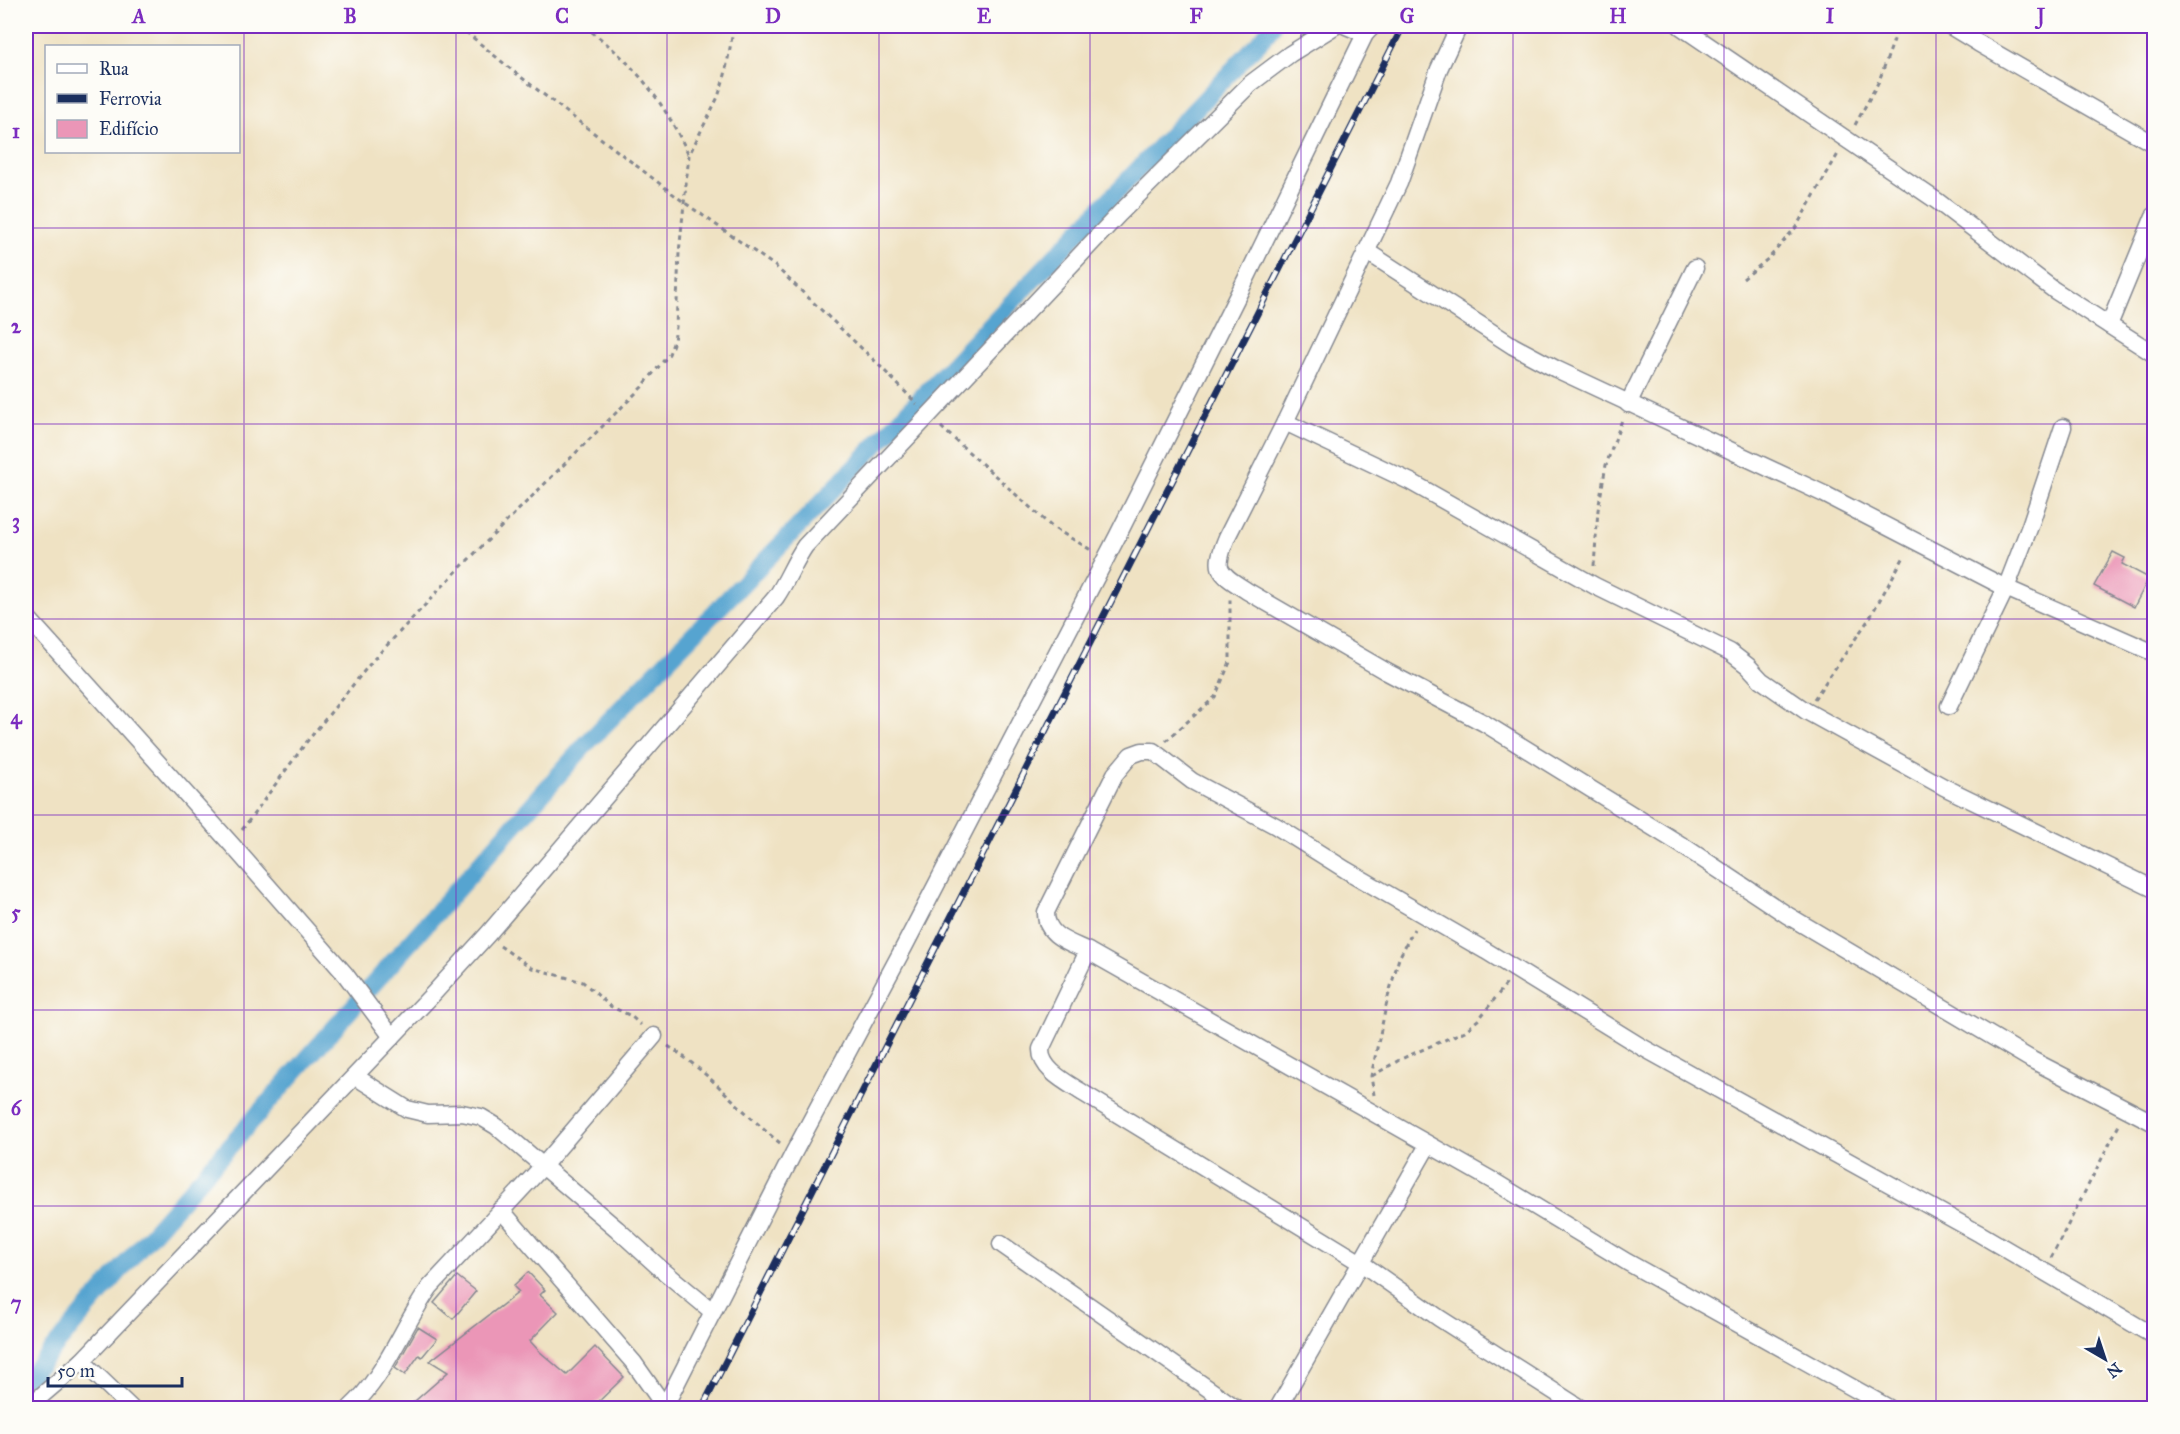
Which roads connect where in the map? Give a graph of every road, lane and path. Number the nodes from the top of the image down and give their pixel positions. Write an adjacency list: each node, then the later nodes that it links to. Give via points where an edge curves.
1 (459, 26): 14 (path)
2 (584, 26): 13 (path, via 644,80 668,113)
3 (734, 26): 13 (path, via 718,97)
4 (1335, 26): 22 (street, via 1250,84 1119,214)
5 (1346, 26): 10 (street)
6 (1459, 26): 16 (street, via 1439,69 1398,183)
7 (1680, 26): 11 (street)
8 (1899, 26): 11 (path, via 1879,81)
9 (1950, 26): 12 (street)
10 (1369, 28): 26 (street)
11 (1848, 138): 18 (path, via 1797,227); 19 (street, via 2054,290)
12 (2154, 144)
13 (689, 155): 14 (path)
14 (685, 203): 22 (path, via 775,266); 35 (path, via 676,327 669,354 642,387 374,659 305,744)
15 (2154, 216): 19 (street)
16 (1366, 251): 21 (street, via 1513,346); 23 (street)
17 (1695, 268): 21 (street)
18 (1743, 279)
19 (2109, 325): 20 (street)
20 (2154, 354)
21 (1628, 404): 25 (street, via 1764,465); 28 (path, via 1606,465 1598,510)
22 (928, 415): 26 (path, via 1052,527); 41 (street, via 805,546 776,597 488,934)
23 (1285, 422): 27 (street, via 1220,554 1218,564); 28 (street, via 1411,482)
24 (2063, 427): 29 (street)
25 (1913, 540): 29 (street); 33 (path, via 1869,619)
26 (1106, 560): 53 (street)
27 (1229, 579): 34 (path, via 1230,662 1215,697); 44 (street, via 1484,723 1787,915 2032,1060)
28 (1595, 586): 33 (street, via 1730,652 1761,680)
29 (2006, 588): 31 (street); 32 (street)
30 (26, 616): 35 (street)
31 (2154, 653)
32 (1949, 706)
33 (1806, 711): 36 (street, via 1944,787)
34 (1153, 751): 37 (street, via 1192,782 1276,826); 38 (street, via 1131,754 1115,774 1046,912 1049,929 1055,935)
35 (232, 845): 41 (street, via 345,975)
36 (2154, 889)
37 (1422, 914): 39 (street); 42 (path, via 1399,958)
38 (1088, 951): 45 (street); 51 (street, via 1041,1049 1045,1063 1083,1093)
39 (1511, 967): 42 (path, via 1506,985 1465,1030); 52 (street, via 1692,1076)
40 (654, 1036): 48 (street)
41 (392, 1037): 43 (street)
42 (1371, 1076): 45 (path)
43 (356, 1077): 48 (street, via 418,1112 481,1117); 55 (street)
44 (2126, 1110): 46 (street); 52 (path)
45 (1376, 1114): 47 (street)
46 (2154, 1123)
47 (1428, 1145): 51 (street); 63 (street, via 1627,1262)
48 (543, 1166): 49 (street); 53 (street)
49 (501, 1210): 58 (street, via 430,1287 385,1364); 59 (street, via 634,1363)
50 (1000, 1244): 60 (street)
51 (1361, 1263): 61 (street); 62 (street, via 1438,1318)
52 (2043, 1272): 54 (street)
53 (713, 1312): 59 (street)
54 (2154, 1336)
55 (82, 1361): 56 (street); 57 (street)
56 (27, 1408)
57 (131, 1408)
58 (350, 1408)
59 (665, 1408)
60 (1236, 1408)
61 (1278, 1408)
62 (1580, 1408)
63 (1889, 1408)

